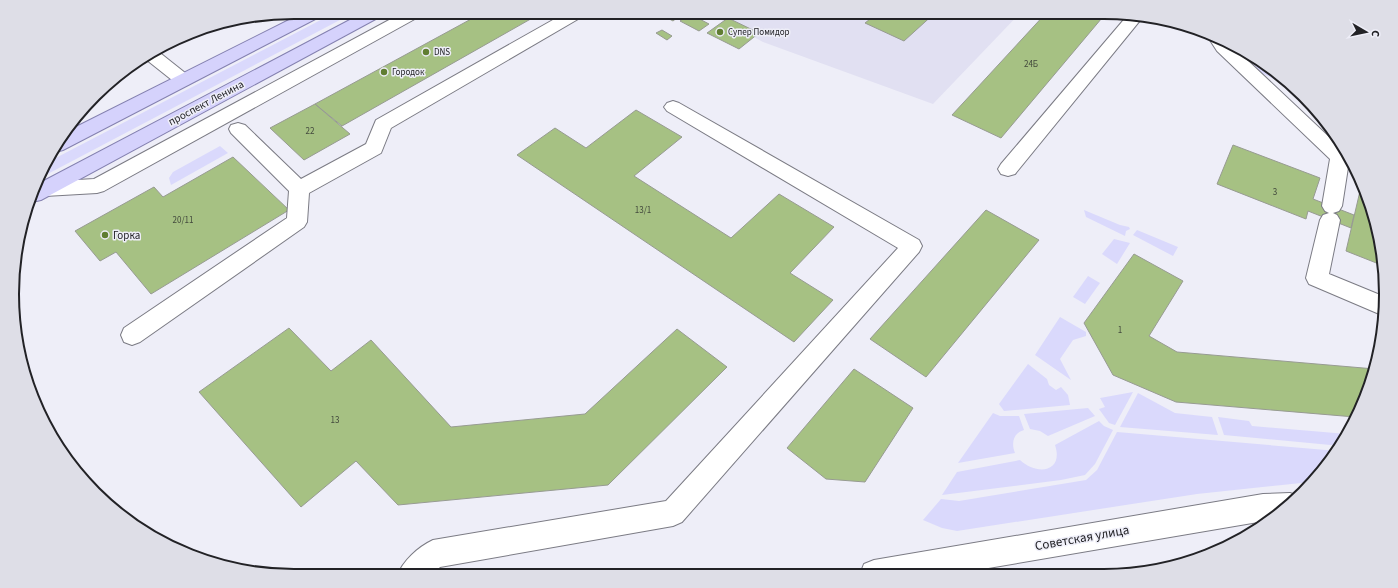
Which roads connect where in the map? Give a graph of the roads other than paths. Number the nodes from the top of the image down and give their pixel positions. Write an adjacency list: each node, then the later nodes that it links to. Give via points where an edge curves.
1 (303, 19): 8 (main road)
2 (364, 19): 16 (main road, проспект Ленина)
3 (403, 19): 16 (street, via 97,186)
4 (567, 19): 15 (street, via 383,124 374,148)
5 (1132, 21): 14 (street)
6 (1223, 46): 12 (street, via 1323,143)
7 (154, 57): 8 (street)
8 (183, 80): 11 (main road)
9 (673, 107): 20 (street, via 912,246 673,513 433,554)
10 (238, 130): 15 (street)
11 (66, 140)
12 (1339, 152)
13 (1343, 159): 17 (street, via 1318,278)
14 (1008, 168)
15 (300, 189): 18 (street, via 297,222)
16 (40, 192)
17 (1378, 305)
18 (132, 335)
19 (1278, 506): 21 (street, Советская улица)
20 (418, 569)
21 (903, 569)

